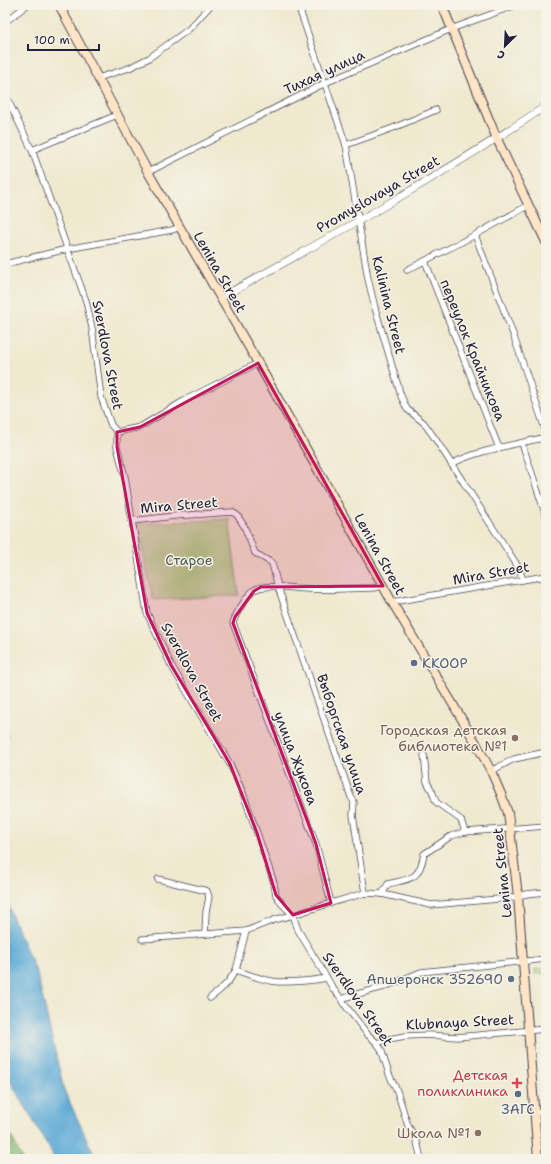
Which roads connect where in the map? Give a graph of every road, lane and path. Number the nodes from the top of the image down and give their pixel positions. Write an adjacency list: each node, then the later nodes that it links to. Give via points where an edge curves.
1 (27, 5): 7 (street)
2 (58, 5): 9 (main road, Lenina Street)
3 (211, 5): 9 (street, via 189,29 149,58 129,68)
4 (298, 5): 10 (street, Kalinina Street)
5 (442, 5): 8 (main road)
6 (516, 5): 8 (street, Тихая улица)
7 (5, 22)
8 (451, 29): 10 (street, Тихая улица); 15 (main road)
9 (98, 78): 14 (main road, Lenina Street)
10 (325, 83): 16 (street, Kalinina Street); 18 (street, Тихая улица)
11 (5, 94): 17 (street, Sverdlova Street)
12 (546, 106): 15 (street, Promyslovaya Street)
13 (436, 110): 16 (street)
14 (117, 116): 17 (street); 18 (main road, Lenina Street)
15 (497, 139): 19 (main road); 20 (street, Promyslovaya Street)
16 (346, 145): 20 (street, Kalinina Street)
17 (32, 150): 24 (street, Sverdlova Street)
18 (148, 172): 21 (main road, Lenina Street)
19 (529, 205): 22 (street); 23 (main road)
20 (358, 221): 28 (street, Promyslovaya Street); 35 (street, Kalinina Street, via 375,308 401,396 407,409 424,423)
21 (180, 227): 24 (street); 28 (main road, Lenina Street)
22 (475, 235): 25 (street); 31 (street)
23 (546, 242)
24 (67, 248): 26 (street); 30 (street, Sverdlova Street, via 86,301 101,397 110,425)
25 (425, 261): 27 (street); 34 (street, переулок Крайникова)
26 (5, 264)
27 (407, 270)
28 (220, 298): 29 (main road, Lenina Street)
29 (258, 363): 30 (street, via 187,399 140,427); 40 (main road, Lenina Street)
30 (116, 432): 37 (street, Sverdlova Street)
31 (546, 432)
32 (546, 437): 33 (street)
33 (522, 443): 34 (street); 36 (street)
34 (499, 448): 35 (street)
35 (451, 464): 39 (street, Kalinina Street, via 519,568)
36 (546, 516)
37 (132, 521): 41 (street, Mira Street, via 232,512 244,526 255,553 272,563); 55 (street, Sverdlova Street, via 147,613 171,665 230,764 257,832 276,895)
38 (546, 576): 39 (street, Mira Street)
39 (523, 580): 42 (street, Mira Street)
40 (383, 586): 41 (street, via 309,590); 42 (main road, Lenina Street)
41 (278, 587): 51 (street, Выборгская улица, via 354,802 353,815); 54 (street, улица Жукова, via 254,590 233,623 316,844)
42 (392, 602): 45 (main road, Lenina Street)
43 (546, 752): 45 (street, via 514,759)
44 (424, 756): 48 (street, via 427,782 436,802 461,820)
45 (491, 772): 47 (main road, Lenina Street, via 508,814)
46 (546, 826): 47 (street)
47 (510, 829): 48 (street); 53 (main road, Lenina Street)
48 (465, 832): 52 (street, via 451,836 424,854 418,873 412,878 388,884)
49 (158, 879): 57 (street, via 207,891)
50 (546, 892): 53 (street)
51 (365, 893): 52 (street); 54 (street)
52 (382, 894): 53 (street, via 431,905)
53 (518, 896): 60 (main road, Lenina Street)
54 (331, 903): 55 (street)
55 (293, 915): 56 (street); 62 (street, Sverdlova Street, via 298,930)
56 (246, 931): 57 (street); 61 (street)
57 (205, 934): 58 (street)
58 (142, 939)
59 (546, 959): 60 (street)
60 (522, 961): 64 (street, via 421,972 384,987); 66 (main road, Lenina Street)
61 (236, 970): 62 (street, via 278,982); 63 (street, via 228,982)
62 (327, 978): 64 (street, Sverdlova Street)
63 (210, 998)
64 (342, 999): 67 (street, Sverdlova Street, via 368,1035)
65 (546, 1029): 66 (street, Klubnaya Street)
66 (528, 1031): 67 (street, Klubnaya Street, via 457,1037 406,1036); 69 (main road, Lenina Street)
67 (377, 1043): 70 (street, Sverdlova Street, via 408,1126 416,1138)
68 (546, 1112): 69 (street)
69 (534, 1113): 71 (main road, Lenina Street)
70 (421, 1159)
71 (538, 1159)

